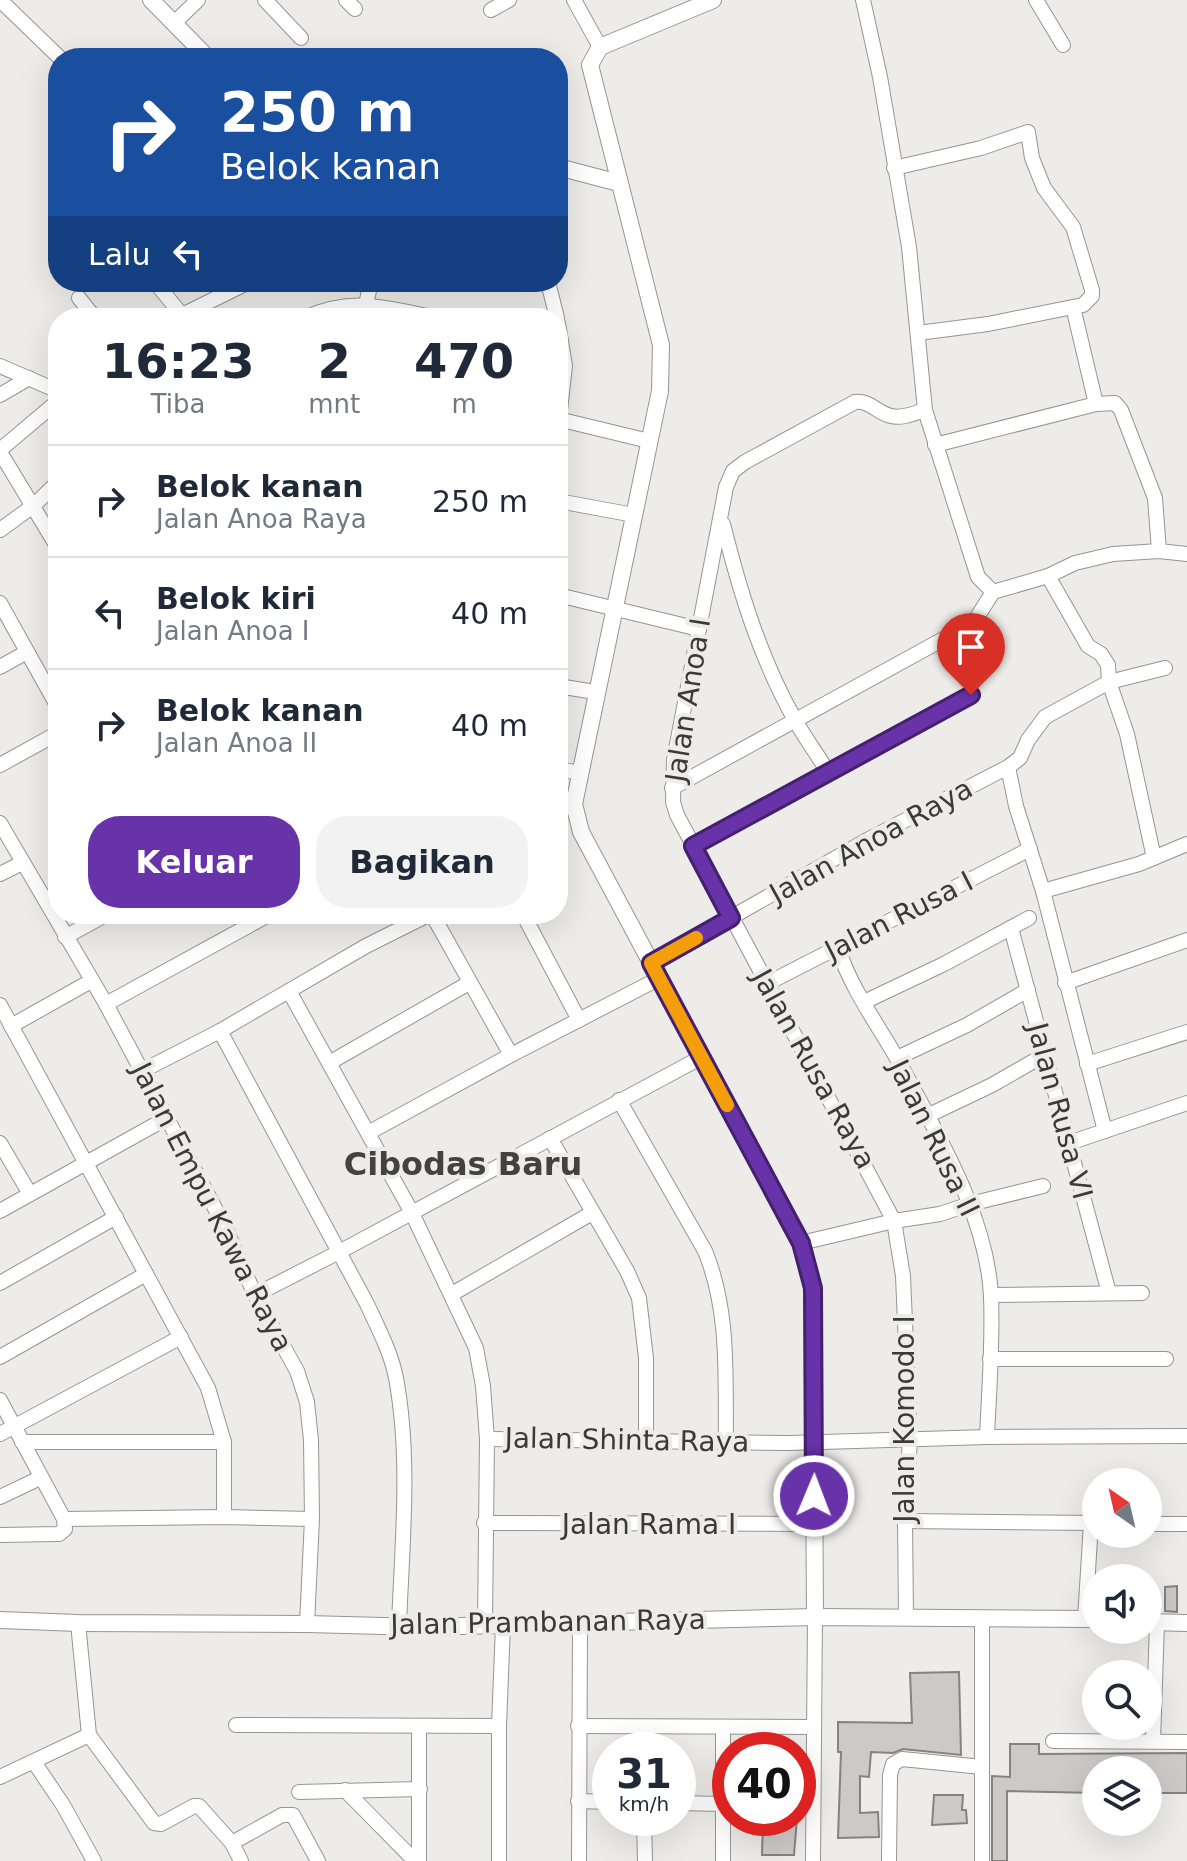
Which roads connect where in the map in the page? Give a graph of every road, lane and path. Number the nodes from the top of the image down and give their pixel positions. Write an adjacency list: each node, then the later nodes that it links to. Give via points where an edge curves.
1 (0, 0): 15 (street)
2 (151, 0): 11 (street)
3 (198, 0): 11 (street)
4 (265, 0): 12 (street)
5 (509, 0): 10 (street)
6 (574, 0): 14 (street)
7 (713, 0): 14 (street)
8 (1036, 0): 13 (street)
9 (866, 1): 17 (street)
10 (491, 10)
11 (174, 23): 16 (street)
12 (301, 38)
13 (1063, 45)
14 (600, 47): 19 (street, via 590,65)
15 (50, 48)
16 (198, 48)
17 (894, 168): 24 (street, via 1028,132 1044,188 1073,227 1092,290 1089,301); 29 (street)
18 (568, 170): 19 (street)
19 (619, 183): 38 (street, via 661,345 660,391)
20 (228, 292): 26 (street)
21 (369, 292): 23 (street)
22 (79, 298): 25 (street)
23 (366, 304): 27 (street); 28 (street)
24 (1073, 307): 29 (street); 34 (street)
25 (87, 308)
26 (195, 308)
27 (330, 308)
28 (386, 308)
29 (918, 333): 36 (street)
30 (0, 366): 31 (street)
31 (29, 378): 32 (street); 33 (street)
32 (48, 387)
33 (0, 395)
34 (1096, 404): 39 (street); 48 (street, via 1115,403 1121,410 1155,498)
35 (48, 410): 40 (street)
36 (925, 410): 39 (street); 45 (street, Jalan Anoa I, via 888,416 866,401 855,402 786,437 733,471)
37 (568, 421): 38 (street)
38 (649, 441): 44 (street)
39 (935, 445): 51 (street, via 978,577)
40 (0, 451): 43 (street)
41 (48, 492): 43 (street)
42 (568, 503): 44 (street)
43 (33, 506): 46 (street); 47 (street)
44 (634, 515): 54 (street)
45 (721, 517): 56 (street, Jalan Anoa I); 66 (street, via 760,648)
46 (0, 530)
47 (48, 531)
48 (1159, 551): 49 (street); 50 (street, via 1113,554)
49 (1187, 554)
50 (1048, 576): 51 (street); 61 (street, via 1088,646 1104,658)
51 (993, 592): 55 (street)
52 (568, 597): 54 (street)
53 (0, 603): 58 (street)
54 (613, 608): 56 (street); 64 (street)
55 (974, 622)
56 (699, 629): 73 (street, Jalan Anoa I)
57 (958, 631): 66 (street)
58 (27, 652): 59 (street); 63 (street)
59 (0, 667)
60 (1165, 668): 61 (street)
61 (1109, 682): 69 (street, via 1042,720 1020,758); 78 (street, via 1127,734)
62 (568, 688): 64 (street)
63 (48, 689)
64 (595, 692): 72 (street)
65 (971, 695): 71 (street)
66 (795, 721): 71 (street); 73 (street)
67 (48, 739): 68 (street)
68 (0, 765)
69 (1008, 767): 77 (street); 83 (street, Jalan Anoa Raya)
70 (568, 771): 72 (street)
71 (828, 772): 76 (street)
72 (580, 773): 95 (street, via 574,804 581,832)
73 (672, 788): 76 (street, Jalan Anoa I, via 677,815)
74 (0, 823): 79 (street, Jalan Empu Kawa Raya)
75 (1187, 844): 78 (street)
76 (693, 846): 83 (street, Jalan Anoa I)
77 (1030, 849): 81 (street); 94 (street, Jalan Rusa I)
78 (1154, 858): 81 (street)
79 (22, 863): 80 (street); 82 (street, Jalan Empu Kawa Raya)
80 (0, 874)
81 (1043, 891): 100 (street)
82 (48, 908)
83 (731, 918): 95 (street, Jalan Anoa Raya); 99 (street, Jalan Rusa Raya)
84 (1029, 918): 91 (street)
85 (57, 924): 92 (street, Jalan Empu Kawa Raya)
86 (89, 924): 92 (street)
87 (252, 924): 104 (street)
88 (411, 924): 102 (street)
89 (437, 924): 98 (street)
90 (528, 924): 106 (street)
91 (1011, 928): 101 (street, Jalan Rusa VI); 103 (street)
92 (65, 937): 97 (street, Jalan Empu Kawa Raya)
93 (1187, 940): 100 (street)
94 (838, 948): 99 (street, Jalan Rusa I); 103 (street, Jalan Rusa II, via 846,975)
95 (651, 963): 96 (street)
96 (660, 978): 106 (street); 111 (street)
97 (91, 981): 104 (street, Jalan Empu Kawa Raya); 105 (street)
98 (469, 983): 110 (street); 113 (street)
99 (768, 983): 133 (street, Jalan Rusa Raya)
100 (1065, 983): 114 (street)
101 (1028, 990): 109 (street, Jalan Rusa VI); 112 (street)
102 (289, 991): 107 (street); 113 (street)
103 (864, 1002): 112 (street, Jalan Rusa II)
104 (106, 1004): 115 (street, Jalan Empu Kawa Raya)
105 (4, 1016): 125 (street)
106 (579, 1020): 110 (street)
107 (220, 1031): 115 (street); 135 (street)
108 (1187, 1032): 114 (street)
109 (1046, 1054): 118 (street); 124 (street, Jalan Rusa VI)
110 (511, 1055): 121 (street)
111 (702, 1057): 116 (street); 134 (street)
112 (897, 1058): 118 (street, Jalan Rusa II)
113 (329, 1063): 121 (street)
114 (1087, 1064): 120 (street)
115 (142, 1071): 119 (street, Jalan Empu Kawa Raya)
116 (619, 1100): 122 (street); 155 (street, via 713,1270 725,1337)
117 (1187, 1103): 120 (street)
118 (927, 1116): 128 (street, Jalan Rusa II)
119 (167, 1118): 125 (street); 141 (street, Jalan Empu Kawa Raya)
120 (1105, 1131): 124 (street)
121 (368, 1133): 130 (street)
122 (550, 1138): 130 (street); 131 (street)
123 (0, 1143): 127 (street)
124 (1069, 1143): 138 (street, Jalan Rusa VI)
125 (87, 1163): 127 (street); 132 (street)
126 (1043, 1186): 128 (street)
127 (30, 1194): 129 (street)
128 (970, 1204): 133 (street); 142 (street, Jalan Rusa II)
129 (0, 1211)
130 (411, 1211): 135 (street); 140 (street)
131 (592, 1213): 140 (street); 153 (street, via 639,1298 646,1358)
132 (116, 1217): 136 (street); 137 (street)
133 (894, 1221): 134 (street); 154 (street, Jalan Komodo I, via 903,1276)
134 (801, 1243): 158 (street, via 813,1288)
135 (339, 1252): 141 (street); 182 (street, via 383,1337 396,1377 404,1482)
136 (146, 1274): 143 (street); 144 (street)
137 (0, 1283)
138 (1109, 1293): 139 (street); 142 (street)
139 (1142, 1293)
140 (452, 1294): 152 (street, via 476,1348)
141 (255, 1295): 163 (street, Jalan Empu Kawa Raya, via 297,1371 307,1402)
142 (992, 1295): 145 (street, Jalan Rusa II)
143 (181, 1337): 148 (street); 157 (street, via 208,1388)
144 (0, 1357)
145 (990, 1359): 146 (street); 151 (street, Jalan Rusa II)
146 (1166, 1359)
147 (0, 1400): 148 (street)
148 (15, 1427): 149 (street); 156 (street)
149 (0, 1434)
150 (1187, 1436): 151 (street, Jalan Shinta Raya)
151 (987, 1437): 154 (street, Jalan Shinta Raya)
152 (487, 1439): 153 (street, Jalan Shinta Raya); 165 (street)
153 (646, 1439): 155 (street, Jalan Shinta Raya)
154 (910, 1439): 158 (street, Jalan Shinta Raya); 164 (street, Jalan Komodo I)
155 (726, 1441): 158 (street, Jalan Shinta Raya)
156 (22, 1442): 157 (street); 159 (street)
157 (224, 1442): 161 (street)
158 (815, 1442): 167 (street)
159 (40, 1478): 160 (street); 162 (street)
160 (0, 1497)
161 (224, 1517): 162 (street); 163 (street)
162 (64, 1519): 170 (street, via 65,1529 59,1534)
163 (312, 1519): 179 (street, Jalan Empu Kawa Raya)
164 (905, 1521): 166 (street); 172 (street, Jalan Komodo I)
165 (484, 1523): 167 (street, Jalan Rama I); 180 (street)
166 (1082, 1523)
167 (814, 1524): 171 (street)
168 (1162, 1524): 169 (street)
169 (1187, 1524)
170 (0, 1535)
171 (815, 1617): 172 (street, Jalan Prambanan Raya); 181 (street, Jalan Prambanan Raya); 190 (street)
172 (906, 1618): 173 (street, Jalan Prambanan Raya)
173 (982, 1619): 174 (street, Jalan Prambanan Raya); 197 (street)
174 (1082, 1619)
175 (0, 1620): 177 (street, Jalan Prambanan Raya)
176 (1162, 1622): 178 (street)
177 (78, 1623): 179 (street, Jalan Prambanan Raya); 192 (street)
178 (1187, 1623)
179 (307, 1624): 182 (street, Jalan Prambanan Raya)
180 (485, 1624): 182 (street, Jalan Prambanan Raya); 183 (street, Jalan Prambanan Raya)
181 (580, 1624): 183 (street, Jalan Prambanan Raya); 188 (street)
182 (399, 1625)
183 (503, 1625): 187 (street)
184 (1152, 1644): 194 (street)
185 (236, 1725): 186 (street)
186 (419, 1726): 187 (street); 199 (street)
187 (499, 1726): 211 (street)
188 (578, 1726): 189 (street); 202 (street)
189 (723, 1727): 190 (street); 191 (street)
190 (814, 1727): 215 (street)
191 (723, 1732)
192 (89, 1735): 196 (street); 206 (street, via 154,1823 199,1806)
193 (1053, 1741): 194 (street)
194 (1153, 1741): 195 (street)
195 (1187, 1742)
196 (34, 1762): 198 (street); 207 (street)
197 (982, 1767): 216 (street, via 902,1759 893,1764); 217 (street)
198 (0, 1777)
199 (420, 1789): 200 (street); 210 (street)
200 (345, 1790): 201 (street); 210 (street)
201 (299, 1792)
202 (578, 1801): 203 (street); 212 (street)
203 (592, 1801)
204 (644, 1836): 213 (street)
205 (723, 1836): 214 (street)
206 (232, 1843): 208 (street); 209 (street, via 282,1815 293,1815)
207 (94, 1861)
208 (241, 1861)
209 (318, 1861)
210 (417, 1861)
211 (499, 1861)
212 (579, 1861)
213 (645, 1861)
214 (723, 1861)
215 (813, 1861)
216 (889, 1861)
217 (982, 1861)

